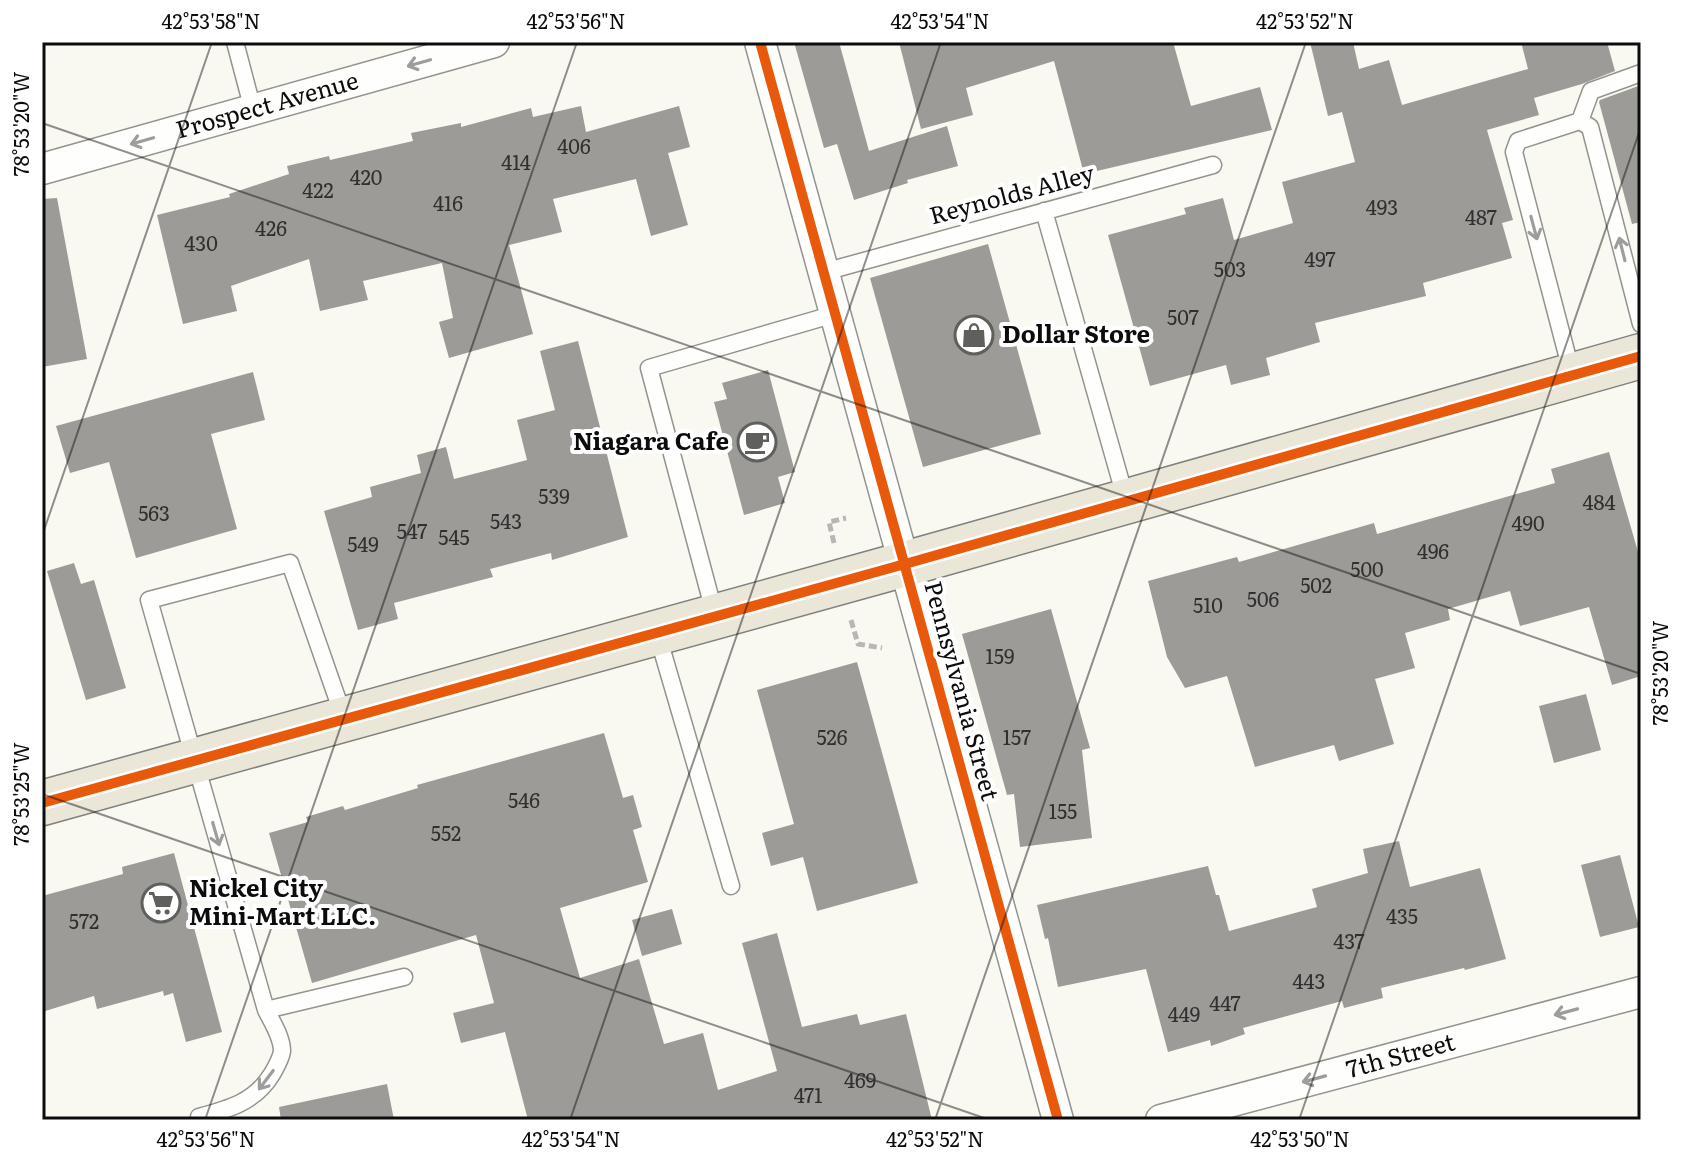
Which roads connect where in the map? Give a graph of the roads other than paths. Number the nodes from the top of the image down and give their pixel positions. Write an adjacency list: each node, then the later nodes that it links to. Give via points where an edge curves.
1 (235, 42): 5 (lane)
2 (494, 42): 5 (street, Prospect Avenue, one-way to 5)
3 (760, 42): 10 (street, Pennsylvania Street)
4 (1641, 73): 6 (lane, via 1591,91)
5 (253, 110): 8 (street, Prospect Avenue, one-way to 8)
6 (1585, 124): 12 (lane, one-way to 6); 14 (lane, one-way to 14, via 1518,141 1514,152)
7 (1213, 165): 9 (lane, Reynolds Alley)
8 (42, 169)
9 (1044, 211): 10 (lane, Reynolds Alley); 15 (lane)
10 (824, 272): 11 (street, Pennsylvania Street)
11 (835, 314): 16 (street, Pennsylvania Street); 17 (lane, via 649,368)
12 (1641, 324)
13 (1641, 356): 14 (main road)
14 (1573, 375): 15 (main road)
15 (1126, 501): 16 (main road)
16 (905, 564): 17 (main road); 27 (street, Pennsylvania Street)
17 (715, 616): 18 (main road)
18 (657, 632): 19 (main road); 22 (lane)
19 (344, 718): 20 (main road); 20 (lane, via 290,563 149,600)
20 (194, 759): 21 (main road); 25 (lane, one-way to 25)
21 (42, 803)
22 (731, 886)
23 (404, 977): 25 (lane)
24 (1641, 992): 28 (street, 7th Street, one-way to 28)
25 (266, 1010): 26 (lane, one-way to 26, via 282,1050 272,1074 250,1100)
26 (199, 1120)
27 (1058, 1120)
28 (1161, 1120)

